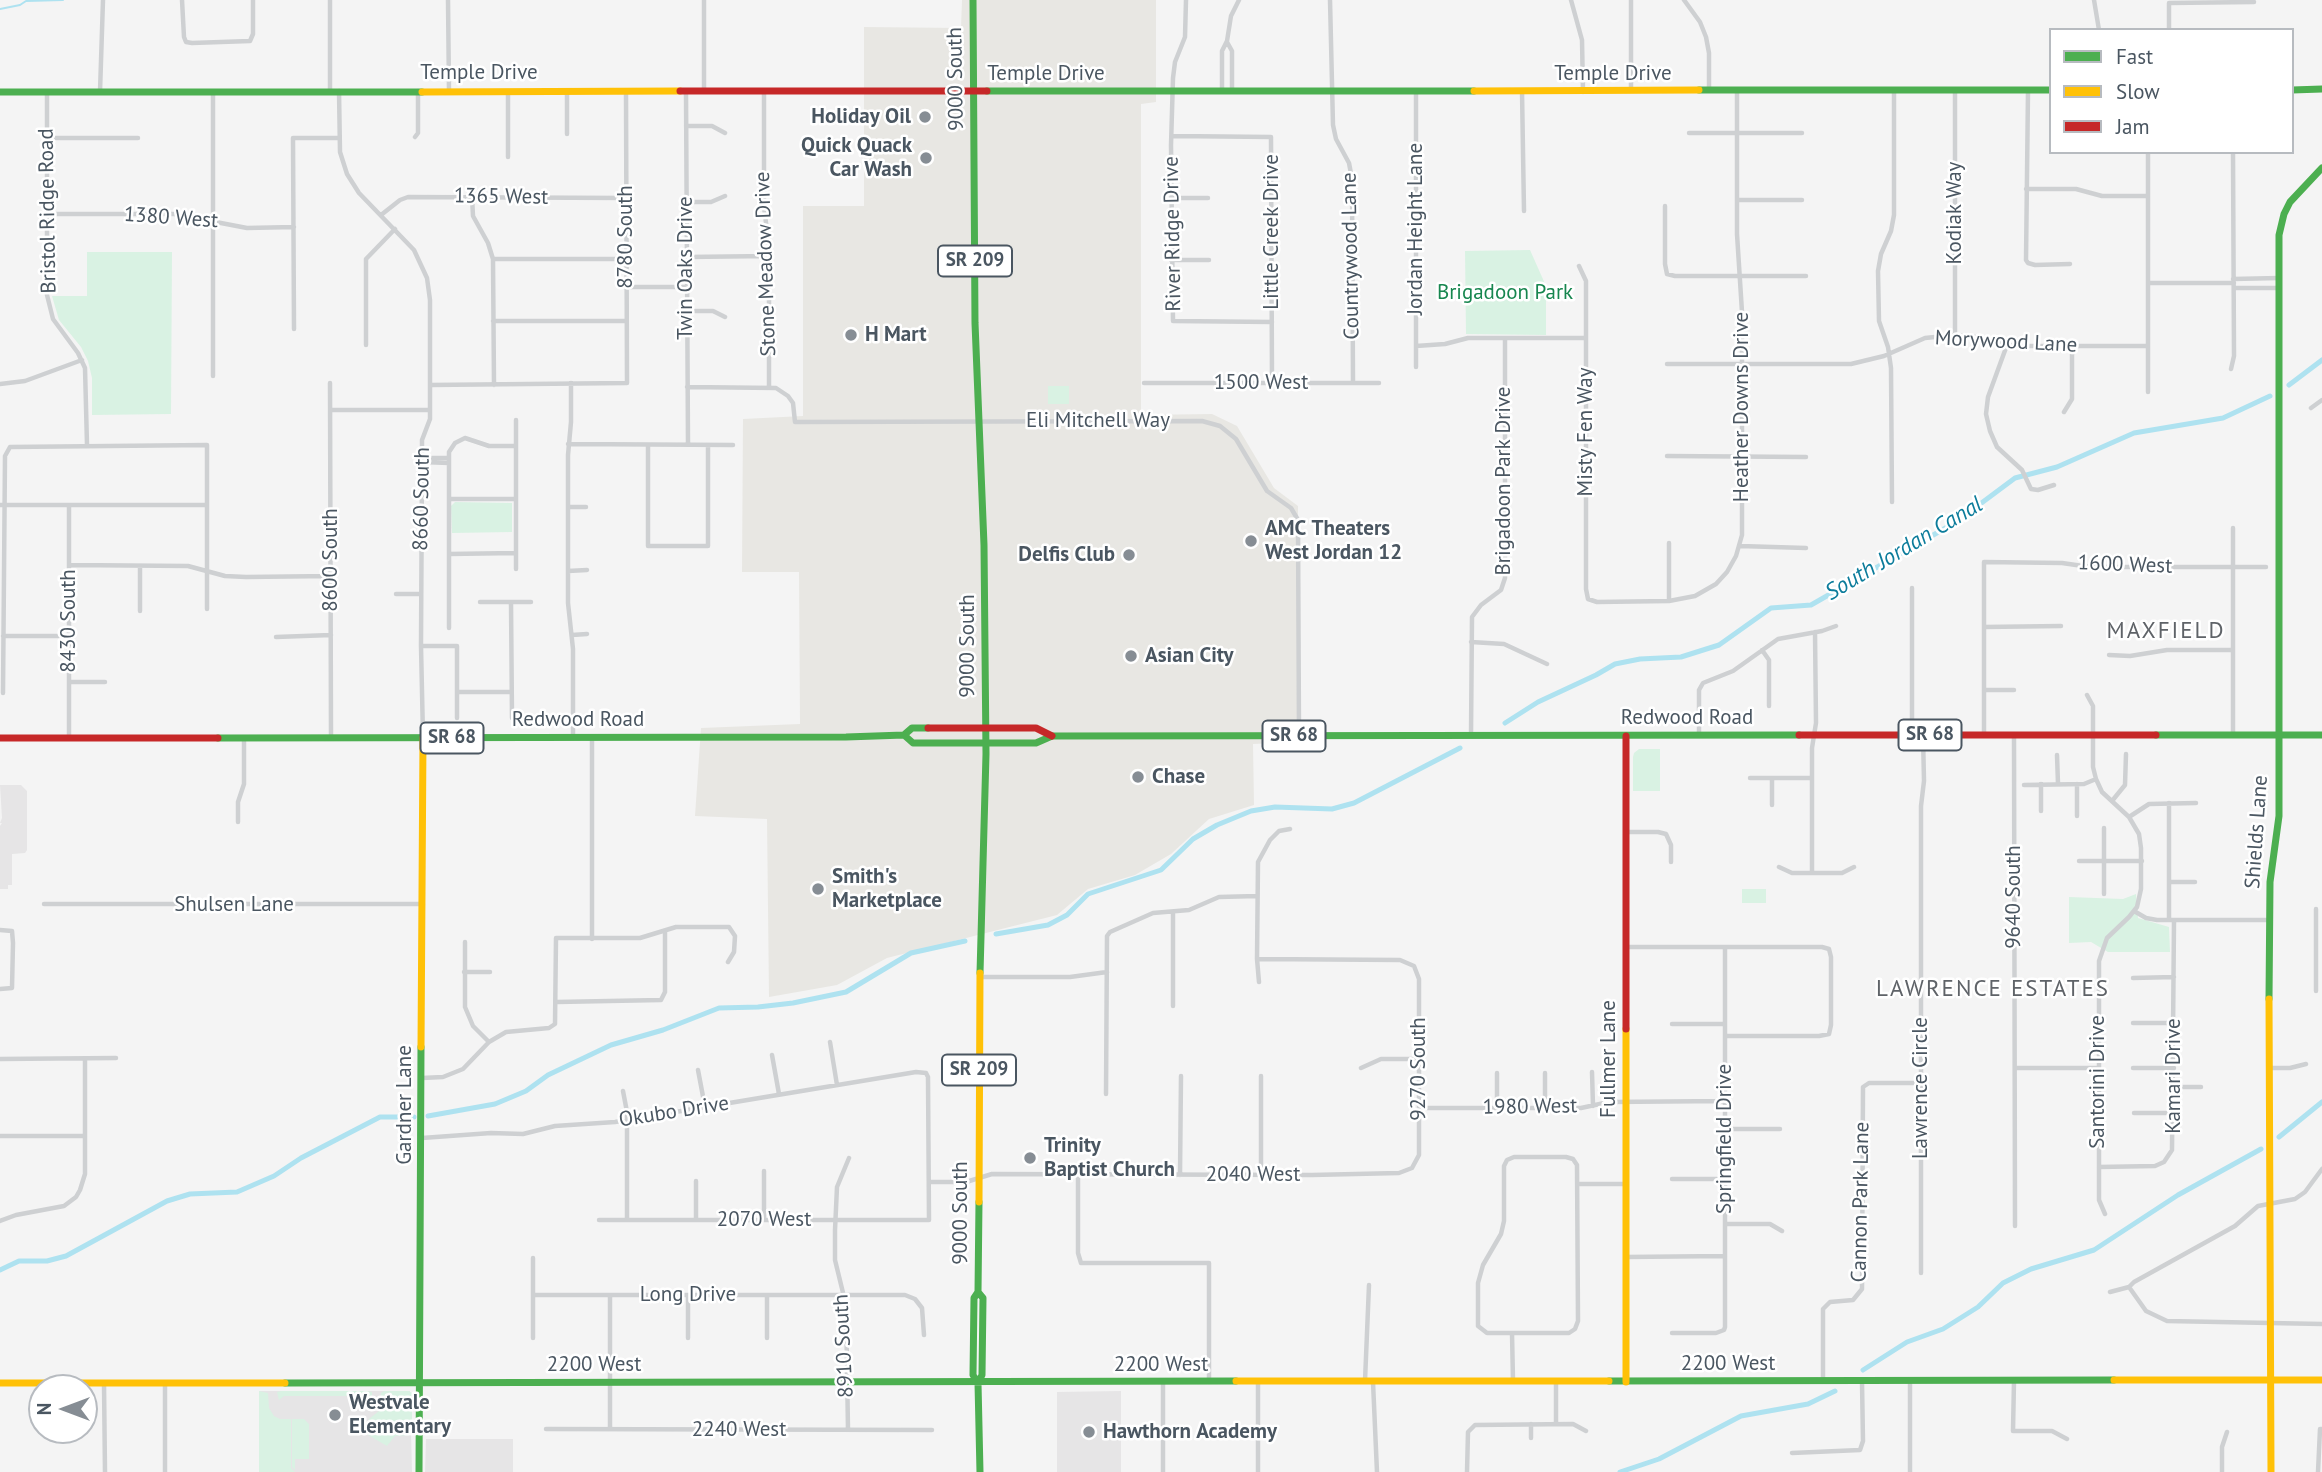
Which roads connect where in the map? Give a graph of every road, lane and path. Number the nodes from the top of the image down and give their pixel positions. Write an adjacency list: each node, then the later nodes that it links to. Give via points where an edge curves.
1 (103, 0): 47 (street)
2 (182, 0): 3 (street, via 186,42 250,41)
3 (253, 0)
4 (330, 0): 27 (street)
5 (449, 0): 30 (street)
6 (704, 0): 48 (street)
7 (973, 0): 35 (street, 9000 South / SR 209)
8 (1186, 0): 36 (street, River Ridge Drive, via 1185,37 1175,62)
9 (1239, 0): 19 (street)
10 (1331, 0): 39 (street, Countrywood Lane)
11 (1571, 0): 50 (street, via 1582,40)
12 (1631, 0): 42 (street)
13 (1684, 0): 43 (street, via 1706,37)
14 (2094, 0): 17 (street)
15 (2169, 1): 16 (street); 18 (street)
16 (2254, 2)
17 (2099, 28)
18 (2169, 28)
19 (1227, 41): 37 (street, via 1222,51); 38 (street, via 1232,51)
20 (2322, 89): 25 (street)
21 (1894, 90): 22 (street, Temple Drive); 44 (street, Temple Drive); 113 (street, via 1894,215 1878,271 1879,321)
22 (1955, 90): 23 (street, Temple Drive); 105 (street, Kodiak Way)
23 (2028, 90): 24 (street, Temple Drive); 66 (street)
24 (2049, 90)
25 (2294, 90)
26 (213, 91): 27 (street, Temple Drive); 47 (street, Temple Drive); 80 (street)
27 (330, 91): 28 (street, Temple Drive)
28 (339, 91): 29 (street, Temple Drive); 61 (street, 8660 South)
29 (418, 91): 30 (street, Temple Drive); 58 (street)
30 (449, 91): 31 (street, Temple Drive)
31 (508, 91): 32 (street, Temple Drive); 64 (street)
32 (567, 91): 33 (street, Temple Drive); 56 (street)
33 (626, 91): 34 (street, Temple Drive); 70 (street, 8780 South)
34 (686, 91): 48 (street, Temple Drive); 51 (street, Twin Oaks Drive)
35 (975, 91): 36 (street, Temple Drive); 49 (street, Temple Drive); 139 (street, 9000 South / SR 209, via 975,323)
36 (1173, 91): 37 (street, Temple Drive); 57 (street, River Ridge Drive)
37 (1222, 91): 38 (street, Temple Drive)
38 (1232, 91): 39 (street, Temple Drive)
39 (1333, 91): 40 (street, Temple Drive); 124 (street, Countrywood Lane, via 1334,132 1352,179)
40 (1416, 91): 41 (street, Temple Drive); 110 (street, Jordan Height Lane)
41 (1522, 91): 50 (street, Temple Drive); 77 (street)
42 (1632, 91): 43 (street, Temple Drive); 50 (street, Temple Drive)
43 (1709, 91): 44 (street, Temple Drive)
44 (1737, 91): 54 (street, Heather Downs Drive)
45 (0, 92): 46 (street, Temple Drive)
46 (47, 92): 47 (street, Temple Drive); 59 (street, Bristol Ridge Road)
47 (100, 92)
48 (704, 92): 49 (street, Temple Drive)
49 (764, 92): 83 (street, Stone Meadow Drive, via 764,207)
50 (1583, 92)
51 (686, 126): 52 (street, via 712,126); 75 (street, Twin Oaks Drive)
52 (725, 133)
53 (1689, 133): 54 (street)
54 (1737, 133): 55 (street); 73 (street, Heather Downs Drive)
55 (1802, 133)
56 (567, 134)
57 (1173, 136): 71 (street, River Ridge Drive); 103 (street, Little Creek Drive, via 1271,137)
58 (415, 137)
59 (47, 138): 60 (street); 78 (street, Bristol Ridge Road)
60 (138, 138)
61 (340, 138): 79 (street, 8660 South, via 347,174); 81 (street, via 293,138)
62 (2148, 154): 68 (street)
63 (2233, 154): 95 (street)
64 (508, 157)
65 (2321, 172): 93 (street, Shields Lane, via 2298,191 2284,214)
66 (2026, 189): 68 (street); 89 (street, via 2028,263)
67 (725, 196): 75 (street, via 711,202)
68 (2148, 196): 94 (street)
69 (472, 197): 70 (street, 1365 West); 79 (street, 1365 West, via 408,197); 86 (street, via 473,216)
70 (626, 198): 85 (street, 8780 South)
71 (1171, 198): 72 (street); 87 (street, River Ridge Drive)
72 (1208, 198)
73 (1737, 200): 74 (street); 91 (street, Heather Downs Drive)
74 (1802, 200)
75 (686, 202): 84 (street, Twin Oaks Drive)
76 (1665, 206): 91 (street, via 1667,274)
77 (1524, 211)
78 (47, 214): 80 (street, 1380 West, via 174,214); 114 (street, Bristol Ridge Road, via 50,309)
79 (381, 215): 82 (street, 8660 South)
80 (213, 221): 81 (street, 1380 West, via 247,228); 119 (street)
81 (293, 227): 104 (street)
82 (395, 229): 108 (street, via 366,259); 127 (street, 8660 South, via 414,250 427,278)
83 (769, 256): 84 (street); 130 (street, Stone Meadow Drive)
84 (687, 257): 97 (street, Twin Oaks Drive)
85 (626, 258): 86 (street); 96 (street, 8780 South)
86 (493, 259): 101 (street)
87 (1171, 260): 88 (street); 103 (street, River Ridge Drive, via 1173,321)
88 (1209, 260)
89 (2070, 264)
90 (1579, 266): 107 (street, Misty Fen Way, via 1586,281)
91 (1739, 276): 92 (street); 116 (street, Heather Downs Drive)
92 (1806, 276)
93 (2279, 278): 95 (street); 98 (street, Shields Lane)
94 (2148, 283): 95 (street); 111 (street)
95 (2233, 283): 98 (street); 118 (street)
96 (626, 287): 97 (street); 102 (street, 8780 South)
97 (687, 287): 99 (street, Twin Oaks Drive)
98 (2279, 288): 216 (street, Shields Lane)
99 (687, 311): 100 (street, via 713,311); 129 (street, Twin Oaks Drive)
100 (725, 317)
101 (493, 321): 102 (street); 128 (street)
102 (626, 321): 121 (street, 8780 South, via 626,383)
103 (1272, 322): 123 (street, Little Creek Drive)
104 (294, 329)
105 (1955, 335): 109 (street, Morywood Lane); 113 (street, Morywood Lane, via 1925,338)
106 (1505, 338): 107 (street); 110 (street); 197 (street, Brigadoon Park Drive, via 1505,578 1501,590 1475,610)
107 (1586, 338): 179 (street, Misty Fen Way)
108 (366, 345)
109 (2007, 345): 112 (street, Morywood Lane); 152 (street, via 1988,397 1987,422 1997,447 2025,475 2029,486 2035,490)
110 (1416, 346): 117 (street, Jordan Height Lane)
111 (2148, 346): 112 (street, Morywood Lane); 131 (street)
112 (2072, 347): 136 (street, via 2072,399)
113 (1890, 354): 116 (street, Morywood Lane, via 1851,364); 155 (street)
114 (82, 360): 126 (street, via 25,381); 142 (street, Bristol Ridge Road, via 87,383)
115 (1667, 364): 116 (street, Morywood Lane)
116 (1742, 364): 148 (street, Heather Downs Drive)
117 (1416, 367)
118 (2231, 369)
119 (213, 376)
120 (330, 383): 134 (street, 8600 South)
121 (571, 383): 128 (street); 140 (street)
122 (1144, 383): 123 (street, 1500 West)
123 (1272, 383): 124 (street, 1500 West)
124 (1353, 383): 125 (street, 1500 West)
125 (1379, 383)
126 (0, 384)
127 (430, 386): 128 (street); 135 (street, 8660 South)
128 (494, 386)
129 (687, 387): 130 (street); 141 (street, Twin Oaks Drive)
130 (769, 387): 138 (street, Stone Meadow Drive, via 788,396)
131 (2148, 392)
132 (2322, 400): 133 (street)
133 (2311, 408)
134 (330, 410): 135 (street); 175 (street, 8600 South)
135 (430, 410): 150 (street, 8660 South)
136 (2064, 412)
137 (516, 420): 146 (street)
138 (795, 422): 139 (street, Eli Mitchell Way)
139 (980, 422): 214 (street, 9000 South / SR 209); 226 (street, Eli Mitchell Way, via 1202,421 1228,431 1267,491 1291,508 1298,520)
140 (568, 444): 143 (street); 159 (street)
141 (688, 444): 143 (street); 144 (street)
142 (87, 445): 156 (street, via 7,449); 158 (street, via 206,445)
143 (648, 445): 144 (street, via 648,546 708,546)
144 (708, 445): 145 (street)
145 (733, 445)
146 (516, 446): 151 (street, via 493,446 466,438 455,443); 154 (street)
147 (1667, 456): 148 (street)
148 (1742, 457): 149 (street); 163 (street, Heather Downs Drive)
149 (1806, 457)
150 (422, 460): 151 (street); 178 (street, 8660 South)
151 (449, 460): 153 (street)
152 (2053, 485)
153 (449, 499): 154 (street); 165 (street)
154 (516, 499): 166 (street)
155 (1892, 502)
156 (3, 505): 157 (street); 194 (street)
157 (69, 505): 158 (street); 167 (street, 8430 South)
158 (207, 505): 174 (street)
159 (568, 507): 160 (street); 172 (street)
160 (586, 507)
161 (2233, 528): 169 (street)
162 (1669, 543): 180 (street)
163 (1740, 546): 164 (street); 180 (street, Heather Downs Drive, via 1716,584 1695,596)
164 (1806, 548)
165 (449, 554): 166 (street); 189 (street)
166 (516, 554): 171 (street)
167 (69, 565): 168 (street); 195 (street, 8430 South)
168 (140, 566): 174 (street, via 188,566); 185 (street)
169 (2233, 567): 170 (street, 1600 West); 187 (street, 1600 West, via 1984,562); 200 (street)
170 (2266, 567)
171 (516, 569)
172 (568, 570): 173 (street); 193 (street)
173 (587, 570)
174 (207, 571): 175 (street, via 246,577); 184 (street)
175 (331, 576): 192 (street, 8600 South)
176 (1912, 588): 219 (street)
177 (396, 594): 178 (street)
178 (421, 594): 198 (street, 8660 South)
179 (1588, 599): 180 (street, Heather Downs Drive)
180 (1669, 601)
181 (480, 602): 182 (street)
182 (511, 602): 183 (street); 208 (street)
183 (531, 602)
184 (207, 609)
185 (140, 611)
186 (1836, 626): 190 (street)
187 (1984, 626): 188 (street); 205 (street)
188 (2061, 626)
189 (449, 628)
190 (1815, 632): 199 (street, via 1782,637); 218 (street)
191 (587, 634): 193 (street)
192 (331, 635): 196 (street); 235 (street, 8600 South)
193 (572, 635): 230 (street)
194 (3, 636): 195 (street); 209 (street)
195 (69, 636): 203 (street, 8430 South)
196 (276, 637)
197 (1471, 642): 202 (street, via 1504,644); 227 (street, Brigadoon Park Drive)
198 (421, 646): 207 (street, via 457,646); 236 (street, 8660 South)
199 (1762, 650): 211 (street, via 1769,663); 229 (street, via 1733,671 1700,685)
200 (2233, 650): 201 (street); 215 (street)
201 (2109, 655)
202 (1547, 664)
203 (69, 682): 204 (street); 233 (street, 8430 South)
204 (104, 682)
205 (1984, 690): 206 (street); 221 (street)
206 (2014, 691)
207 (457, 692): 208 (street); 212 (street)
208 (511, 692): 213 (street)
209 (3, 693)
210 (2087, 695): 223 (street, via 2093,706)
211 (1769, 706)
212 (457, 718)
213 (512, 718)
214 (986, 727): 217 (street, Redwood Road / SR 68, via 912,728); 225 (street, Redwood Road / SR 68, via 1036,728); 237 (street, 9000 South / SR 209)
215 (2232, 734): 216 (street, Redwood Road / SR 68); 223 (street, Redwood Road / SR 68)
216 (2280, 734): 224 (street, Redwood Road / SR 68); 276 (street, Shields Lane, via 2279,823)
217 (904, 735): 231 (street, Redwood Road / SR 68); 237 (street, Redwood Road / SR 68, via 913,743)
218 (1814, 735): 219 (street, Redwood Road / SR 68); 229 (street, Redwood Road / SR 68); 242 (street)
219 (1912, 735): 220 (street, Redwood Road / SR 68)
220 (1923, 735): 221 (street, Redwood Road / SR 68); 323 (street, Lawrence Circle)
221 (1984, 735): 222 (street, Redwood Road / SR 68)
222 (2014, 735): 223 (street, Redwood Road / SR 68); 311 (street, 9640 South)
223 (2094, 735): 243 (street)
224 (2322, 735)
225 (1052, 736): 226 (street, Redwood Road / SR 68); 237 (street, Redwood Road / SR 68, via 1036,743)
226 (1299, 736): 227 (street, Redwood Road / SR 68)
227 (1471, 736): 228 (street, Redwood Road / SR 68)
228 (1626, 736): 229 (street, Redwood Road / SR 68); 258 (street, Fullmer Lane)
229 (1699, 736)
230 (573, 737): 231 (street, Redwood Road / SR 68); 236 (street, Redwood Road / SR 68)
231 (592, 737): 280 (street)
232 (0, 738): 233 (street, Redwood Road / SR 68)
233 (69, 738): 234 (street, Redwood Road / SR 68)
234 (244, 738): 235 (street, Redwood Road / SR 68); 255 (street)
235 (331, 738): 236 (street, Redwood Road / SR 68)
236 (424, 738): 271 (street, Gardner Lane)
237 (986, 743): 289 (street, 9000 South / SR 209)
238 (2126, 754): 248 (street, via 2125,785)
239 (2057, 755): 245 (street)
240 (1750, 778): 241 (street)
241 (1772, 778): 242 (street); 251 (street)
242 (1812, 778): 265 (street)
243 (2096, 779): 246 (street); 248 (street)
244 (2041, 784): 245 (street); 247 (street); 252 (street)
245 (2058, 784): 246 (street)
246 (2077, 784): 253 (street)
247 (2024, 785)
248 (2112, 802): 254 (street)
249 (2169, 803): 250 (street); 254 (street, via 2149,804); 266 (street, Kamari Drive)
250 (2196, 803)
251 (1772, 805)
252 (2041, 811)
253 (2077, 816)
254 (2129, 817): 261 (street, via 2139,834)
255 (238, 822)
256 (2104, 828): 260 (street)
257 (1290, 829): 269 (street, via 1277,832 1262,851)
258 (1626, 832): 262 (street, via 1666,834 1671,842); 282 (street, Fullmer Lane)
259 (2079, 861): 260 (street)
260 (2104, 861): 261 (street); 268 (street)
261 (2141, 861): 273 (street, via 2141,889)
262 (1671, 862)
263 (1779, 867): 265 (street, via 1792,873)
264 (1854, 867): 265 (street, via 1842,873)
265 (1812, 873)
266 (2169, 882): 267 (street); 275 (street, Kamari Drive)
267 (2195, 882)
268 (2104, 894)
269 (1257, 896): 274 (street, via 1219,897); 284 (street)
270 (44, 904): 271 (street, Shulsen Lane)
271 (423, 904): 322 (street, Gardner Lane)
272 (2316, 908): 277 (street)
273 (2134, 911): 275 (street, via 2153,920); 312 (street, Santorini Drive, via 2107,938 2100,953)
274 (1173, 912): 288 (street, via 1147,915 1110,932); 296 (street)
275 (2171, 920): 276 (street); 290 (street, Kamari Drive)
276 (2269, 920): 315 (street, Shields Lane)
277 (2319, 928): 294 (street)
278 (0, 930): 293 (street, via 12,931 12,988)
279 (665, 931): 280 (street, via 640,938); 285 (street, via 676,927 732,929 734,952); 295 (street, via 665,992 661,1000)
280 (592, 939): 295 (street, via 556,938)
281 (465, 942): 286 (street)
282 (1626, 947): 283 (street); 331 (street, Fullmer Lane)
283 (1725, 947): 300 (street, Springfield Drive); 301 (street, via 1829,949 1832,971 1829,1034)
284 (1257, 959): 292 (street); 308 (street, 9270 South, via 1400,960 1414,966 1419,979)
285 (728, 962)
286 (464, 972): 287 (street); 302 (street, via 468,1017)
287 (490, 972)
288 (1107, 972): 289 (street, via 1070,977); 329 (street)
289 (980, 977): 353 (street, 9000 South / SR 209)
290 (2174, 977): 291 (street); 298 (street, Kamari Drive)
291 (2133, 978)
292 (1259, 982)
293 (0, 989)
294 (2316, 991)
295 (557, 1002): 302 (street, via 556,1021 549,1028 506,1032)
296 (1173, 1006)
297 (2133, 1023): 298 (street)
298 (2174, 1023): 314 (street, Kamari Drive)
299 (1672, 1024): 300 (street)
300 (1725, 1024): 301 (street, Springfield Drive)
301 (1725, 1036): 330 (street, Springfield Drive)
302 (489, 1042): 322 (street, via 454,1074)
303 (830, 1042): 324 (street)
304 (772, 1055): 328 (street)
305 (116, 1058): 307 (street)
306 (0, 1059): 307 (street)
307 (85, 1059): 343 (street)
308 (1419, 1059): 310 (street, via 1381,1059); 334 (street, 9270 South)
309 (2306, 1064): 315 (street)
310 (1361, 1068)
311 (2014, 1068): 312 (street); 369 (street, 9640 South)
312 (2099, 1068): 346 (street, Santorini Drive)
313 (2133, 1068): 314 (street)
314 (2174, 1068): 325 (street, Kamari Drive)
315 (2270, 1068): 360 (street, Shields Lane)
316 (698, 1070): 333 (street)
317 (1592, 1072): 332 (street)
318 (1497, 1073): 335 (street)
319 (1545, 1073): 336 (street)
320 (1181, 1076): 351 (street)
321 (1261, 1076): 352 (street)
322 (422, 1078): 344 (street, Gardner Lane)
323 (1921, 1083): 374 (street, Lawrence Circle); 405 (street, Cannon Park Lane, via 1868,1083 1862,1090 1862,1289 1853,1300 1830,1303 1823,1309)
324 (837, 1085): 328 (street, Okubo Drive); 357 (street, Okubo Drive, via 926,1073 930,1083)
325 (2174, 1087): 326 (street); 338 (street, Kamari Drive)
326 (2201, 1087)
327 (623, 1091): 339 (street)
328 (779, 1094): 333 (street, Okubo Drive)
329 (1106, 1094)
330 (1725, 1101): 331 (street, 1980 West); 340 (street, Springfield Drive)
331 (1626, 1102): 332 (street, 1980 West); 359 (street, Fullmer Lane)
332 (1592, 1105): 336 (street, 1980 West)
333 (705, 1107): 339 (street, Okubo Drive)
334 (1419, 1108): 335 (street, 1980 West); 347 (street, 9270 South, via 1418,1158)
335 (1497, 1108): 336 (street, 1980 West)
336 (1545, 1108)
337 (2134, 1113): 338 (street)
338 (2174, 1113): 346 (street, Kamari Drive, via 2174,1146 2164,1162 2150,1167)
339 (628, 1120): 344 (street, Okubo Drive, via 555,1126 523,1134); 363 (street)
340 (1725, 1129): 341 (street); 355 (street, Springfield Drive)
341 (1780, 1129)
342 (0, 1136): 343 (street)
343 (85, 1136): 367 (street, via 85,1174 76,1197 57,1208)
344 (422, 1138): 410 (street, Gardner Lane)
345 (849, 1158): 366 (street, 8910 South, via 837,1187)
346 (2099, 1167): 361 (street, Santorini Drive, via 2099,1200)
347 (1410, 1169): 352 (street, 2040 West, via 1399,1173)
348 (2322, 1169): 360 (street, via 2298,1197)
349 (764, 1171): 365 (street)
350 (1078, 1174): 351 (street, 2040 West); 353 (street, 2040 West, via 992,1174); 399 (street, via 1078,1253 1082,1263 1209,1263)
351 (1180, 1175): 352 (street, 2040 West)
352 (1261, 1175)
353 (979, 1179): 357 (street, 2040 West); 397 (street, 9000 South / SR 209, via 978,1292 983,1311)
354 (1672, 1179): 355 (street)
355 (1725, 1179): 368 (street, Springfield Drive)
356 (696, 1181): 364 (street)
357 (929, 1182): 366 (street, 2070 West, via 929,1220)
358 (1578, 1184): 359 (street); 385 (street, via 1577,1325 1566,1333); 385 (street, via 1576,1162 1566,1157 1510,1158 1505,1163 1503,1227 1483,1265 1476,1322 1487,1333)
359 (1626, 1184): 372 (street, Fullmer Lane)
360 (2270, 1205): 376 (street, via 2254,1208 2235,1226); 383 (street, Shields Lane)
361 (2105, 1214)
362 (599, 1220): 363 (street, 2070 West)
363 (627, 1220): 364 (street, 2070 West)
364 (696, 1220): 365 (street, 2070 West)
365 (764, 1220): 366 (street, 2070 West)
366 (836, 1220): 382 (street, 8910 South, via 835,1260)
367 (0, 1221)
368 (1726, 1224): 370 (street, via 1770,1224); 371 (street, Springfield Drive)
369 (2015, 1226)
370 (1782, 1231)
371 (1726, 1256): 372 (street); 386 (street, Springfield Drive, via 1724,1330)
372 (1626, 1257): 404 (street, Fullmer Lane)
373 (533, 1258): 378 (street)
374 (1921, 1273)
375 (1369, 1285): 401 (street)
376 (2129, 1287): 377 (street); 383 (street, via 2146,1311 2167,1321)
377 (2110, 1292)
378 (533, 1295): 379 (street, Long Drive); 388 (street)
379 (610, 1295): 380 (street, Long Drive); 395 (street)
380 (688, 1295): 381 (street, Long Drive); 389 (street)
381 (767, 1295): 382 (street, Long Drive); 390 (street)
382 (844, 1295): 387 (street, Long Drive, via 911,1296 922,1308); 396 (street, 8910 South)
383 (2270, 1323): 384 (street); 391 (street, Shields Lane)
384 (2322, 1324)
385 (1513, 1333): 402 (street)
386 (1672, 1333)
387 (924, 1335)
388 (533, 1338)
389 (688, 1338)
390 (767, 1338)
391 (2271, 1380): 392 (street, 2200 West); 394 (street, 2200 West); 433 (street, Shields Lane)
392 (2322, 1380)
393 (1910, 1381): 394 (street, 2200 West); 406 (street, 2200 West); 431 (street)
394 (2014, 1381): 421 (street, via 2013,1431 2052,1431)
395 (610, 1382): 396 (street, 2200 West); 410 (street, 2200 West); 414 (street)
396 (847, 1382): 397 (street, 2200 West); 416 (street, 8910 South)
397 (978, 1382): 398 (street, 2200 West); 426 (street, 9000 South / SR 209)
398 (1163, 1382): 399 (street, 2200 West); 427 (street)
399 (1209, 1382): 400 (street, 2200 West)
400 (1258, 1382): 401 (street, 2200 West); 428 (street)
401 (1369, 1382): 402 (street, 2200 West); 429 (street)
402 (1513, 1382): 403 (street, 2200 West)
403 (1556, 1382): 404 (street, 2200 West); 412 (street)
404 (1626, 1382): 405 (street, 2200 West)
405 (1823, 1382): 406 (street, 2200 West)
406 (1862, 1382): 422 (street, via 1860,1450)
407 (0, 1383): 408 (street, 2200 West)
408 (104, 1383): 409 (street, 2200 West); 423 (street)
409 (164, 1383): 410 (street, 2200 West); 424 (street)
410 (420, 1383): 425 (street, Gardner Lane)
411 (1531, 1424): 412 (street); 420 (street); 430 (street, via 1470,1427)
412 (1556, 1424): 418 (street, via 1575,1424)
413 (547, 1429): 414 (street, 2240 West)
414 (610, 1429): 416 (street, 2240 West)
415 (2322, 1429): 434 (street)
416 (848, 1430): 417 (street, 2240 West)
417 (932, 1430)
418 (1586, 1431)
419 (2227, 1432): 432 (street, via 2221,1447)
420 (1531, 1438)
421 (2067, 1440)
422 (1791, 1453)
423 (105, 1472)
424 (165, 1472)
425 (419, 1472)
426 (980, 1472)
427 (1163, 1472)
428 (1258, 1472)
429 (1377, 1472)
430 (1467, 1472)
431 (1910, 1472)
432 (2221, 1472)
433 (2271, 1472)
434 (2318, 1472)

